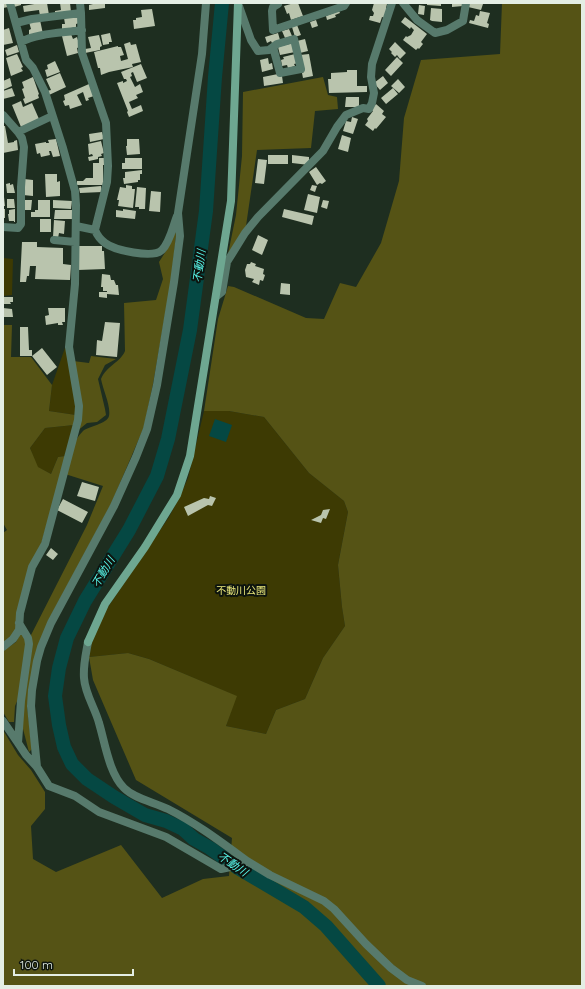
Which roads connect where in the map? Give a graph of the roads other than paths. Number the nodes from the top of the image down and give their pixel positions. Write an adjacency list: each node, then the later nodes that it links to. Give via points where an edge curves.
1 (10, 3): 11 (street)
2 (80, 3): 10 (street)
3 (206, 3): 18 (street, via 202,54)
4 (280, 3): 5 (street, via 273,7 273,30 344,6)
5 (346, 3)
6 (392, 3): 24 (street, via 372,64 374,92 369,109 363,108 346,115 323,151 258,217 227,262 222,292)
7 (403, 3): 8 (street, via 417,20 435,33 463,21)
8 (466, 3)
9 (238, 4): 14 (street, via 251,40 258,51); 24 (street, via 231,201)
10 (81, 13): 11 (street); 12 (street)
11 (16, 23): 13 (street)
12 (82, 30): 13 (street, via 45,35); 21 (street, via 84,61 106,122 108,182)
13 (21, 42): 16 (street, via 26,60 45,92)
14 (274, 47)
15 (3, 115): 17 (street)
16 (52, 116): 17 (street); 20 (street, via 75,191)
17 (18, 132): 19 (street, via 24,147 20,187 21,224 18,228)
18 (178, 213): 21 (street, via 167,244 161,251 153,254 140,254 108,245); 29 (street, via 180,236 174,282 147,429 114,506 51,623 37,661 31,706)
19 (3, 226)
20 (76, 226): 21 (street); 23 (street)
21 (96, 230)
22 (54, 240): 23 (street)
23 (75, 242): 25 (street, via 75,284 69,347 79,406 78,420 45,544 32,567)
24 (216, 296): 30 (street, via 195,429 182,483 167,513 105,604 88,642 84,679 99,723 105,751 124,789 200,827)
25 (19, 623): 26 (street, via 17,635); 28 (street, via 29,644 20,700)
26 (3, 647)
27 (3, 721): 28 (street)
28 (18, 742): 29 (street)
29 (37, 767): 30 (street, via 49,786 75,796 99,812 166,837 222,869)
30 (243, 863): 31 (street, via 324,901 390,968 406,980)
31 (422, 986)

